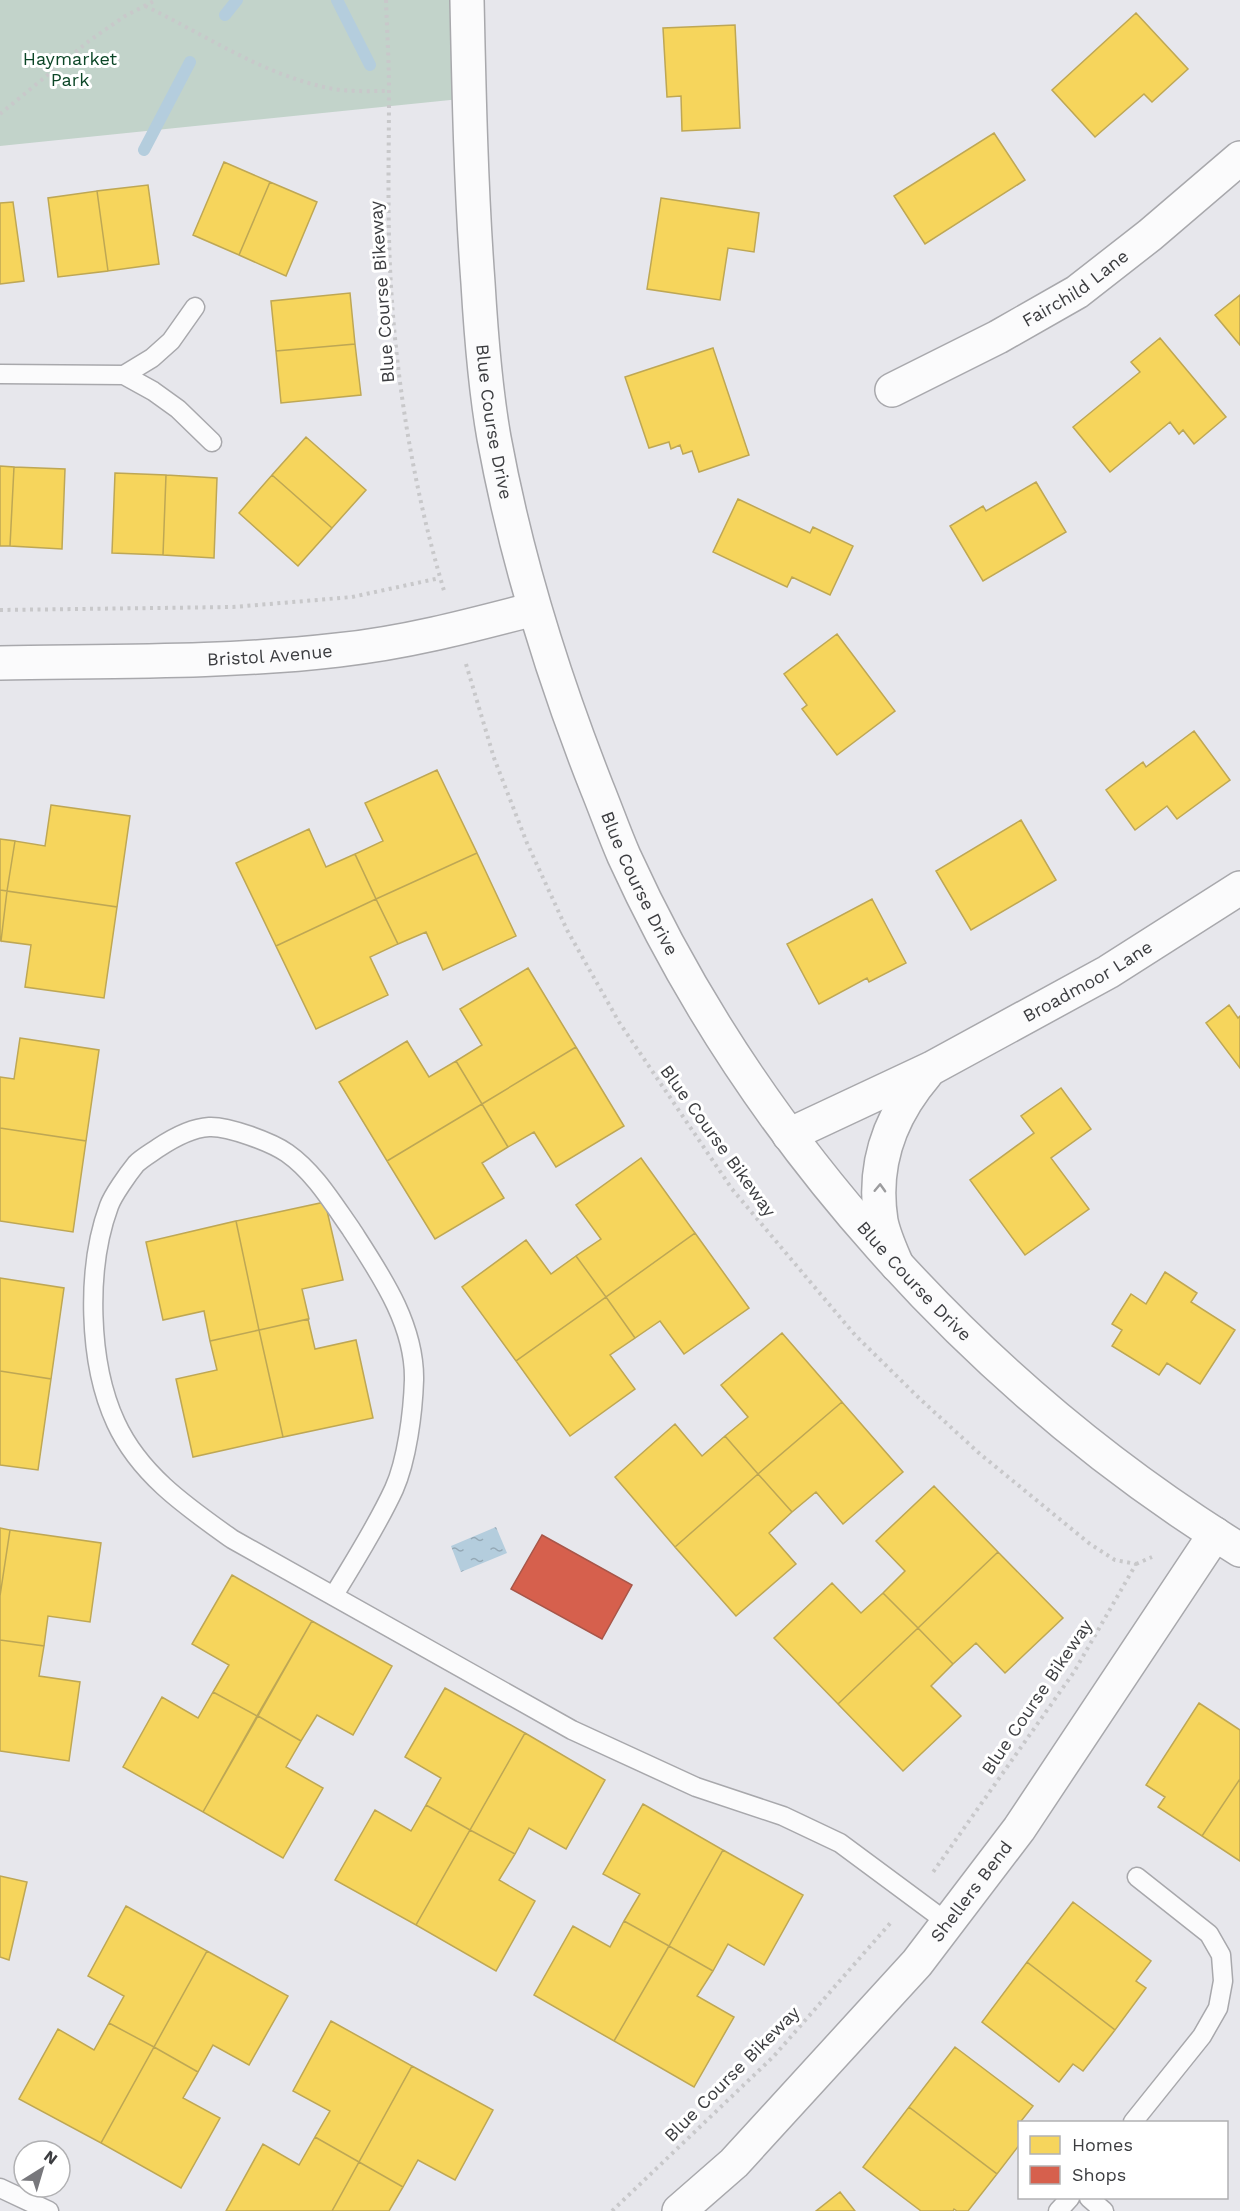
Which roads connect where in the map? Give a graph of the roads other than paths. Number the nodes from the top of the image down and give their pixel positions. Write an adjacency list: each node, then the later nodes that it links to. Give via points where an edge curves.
1 (467, 0): 8 (street, Blue Course Drive, via 480,327 493,434)
2 (1240, 158): 6 (street, Fairchild Lane, via 1077,292)
3 (195, 307): 5 (lane, via 171,341)
4 (0, 374): 5 (lane)
5 (124, 375): 7 (lane, via 178,409)
6 (892, 390)
7 (212, 442)
8 (534, 609): 9 (street, Bristol Avenue, via 426,636 338,650 223,659); 12 (street, Blue Course Drive, via 566,710 624,855 674,955)
9 (0, 663)
10 (1240, 888): 11 (street, Broadmoor Lane, via 1108,972)
11 (932, 1068): 12 (street, Broadmoor Lane); 13 (street, Broadmoor Lane, one-way to 11, via 882,1222 884,1155 891,1125)
12 (789, 1135): 13 (street, Blue Course Drive)
13 (897, 1265): 14 (street, Blue Course Drive, via 1041,1406)
14 (1227, 1542): 17 (street, Shellers Bend)
15 (334, 1595): 15 (lane, via 232,1539 159,1482 135,1455 116,1424 102,1386 95,1353 94,1270 110,1204 137,1162 176,1136 209,1127 248,1134 286,1152 330,1197 385,1282 408,1336 414,1378 409,1434 395,1486); 17 (lane, via 572,1730 696,1787 783,1816 840,1843)
16 (1137, 1876): 18 (lane, via 1209,1934 1221,1955 1223,1981 1218,2008 1202,2036)
17 (948, 1923): 23 (street, Shellers Bend, via 917,1963 734,2163)
18 (1134, 2121)
19 (0, 2188): 22 (lane)
20 (1069, 2199): 24 (lane)
21 (1090, 2199): 25 (lane)
22 (49, 2211)
23 (679, 2211)
24 (1059, 2211)
25 (1104, 2211)

